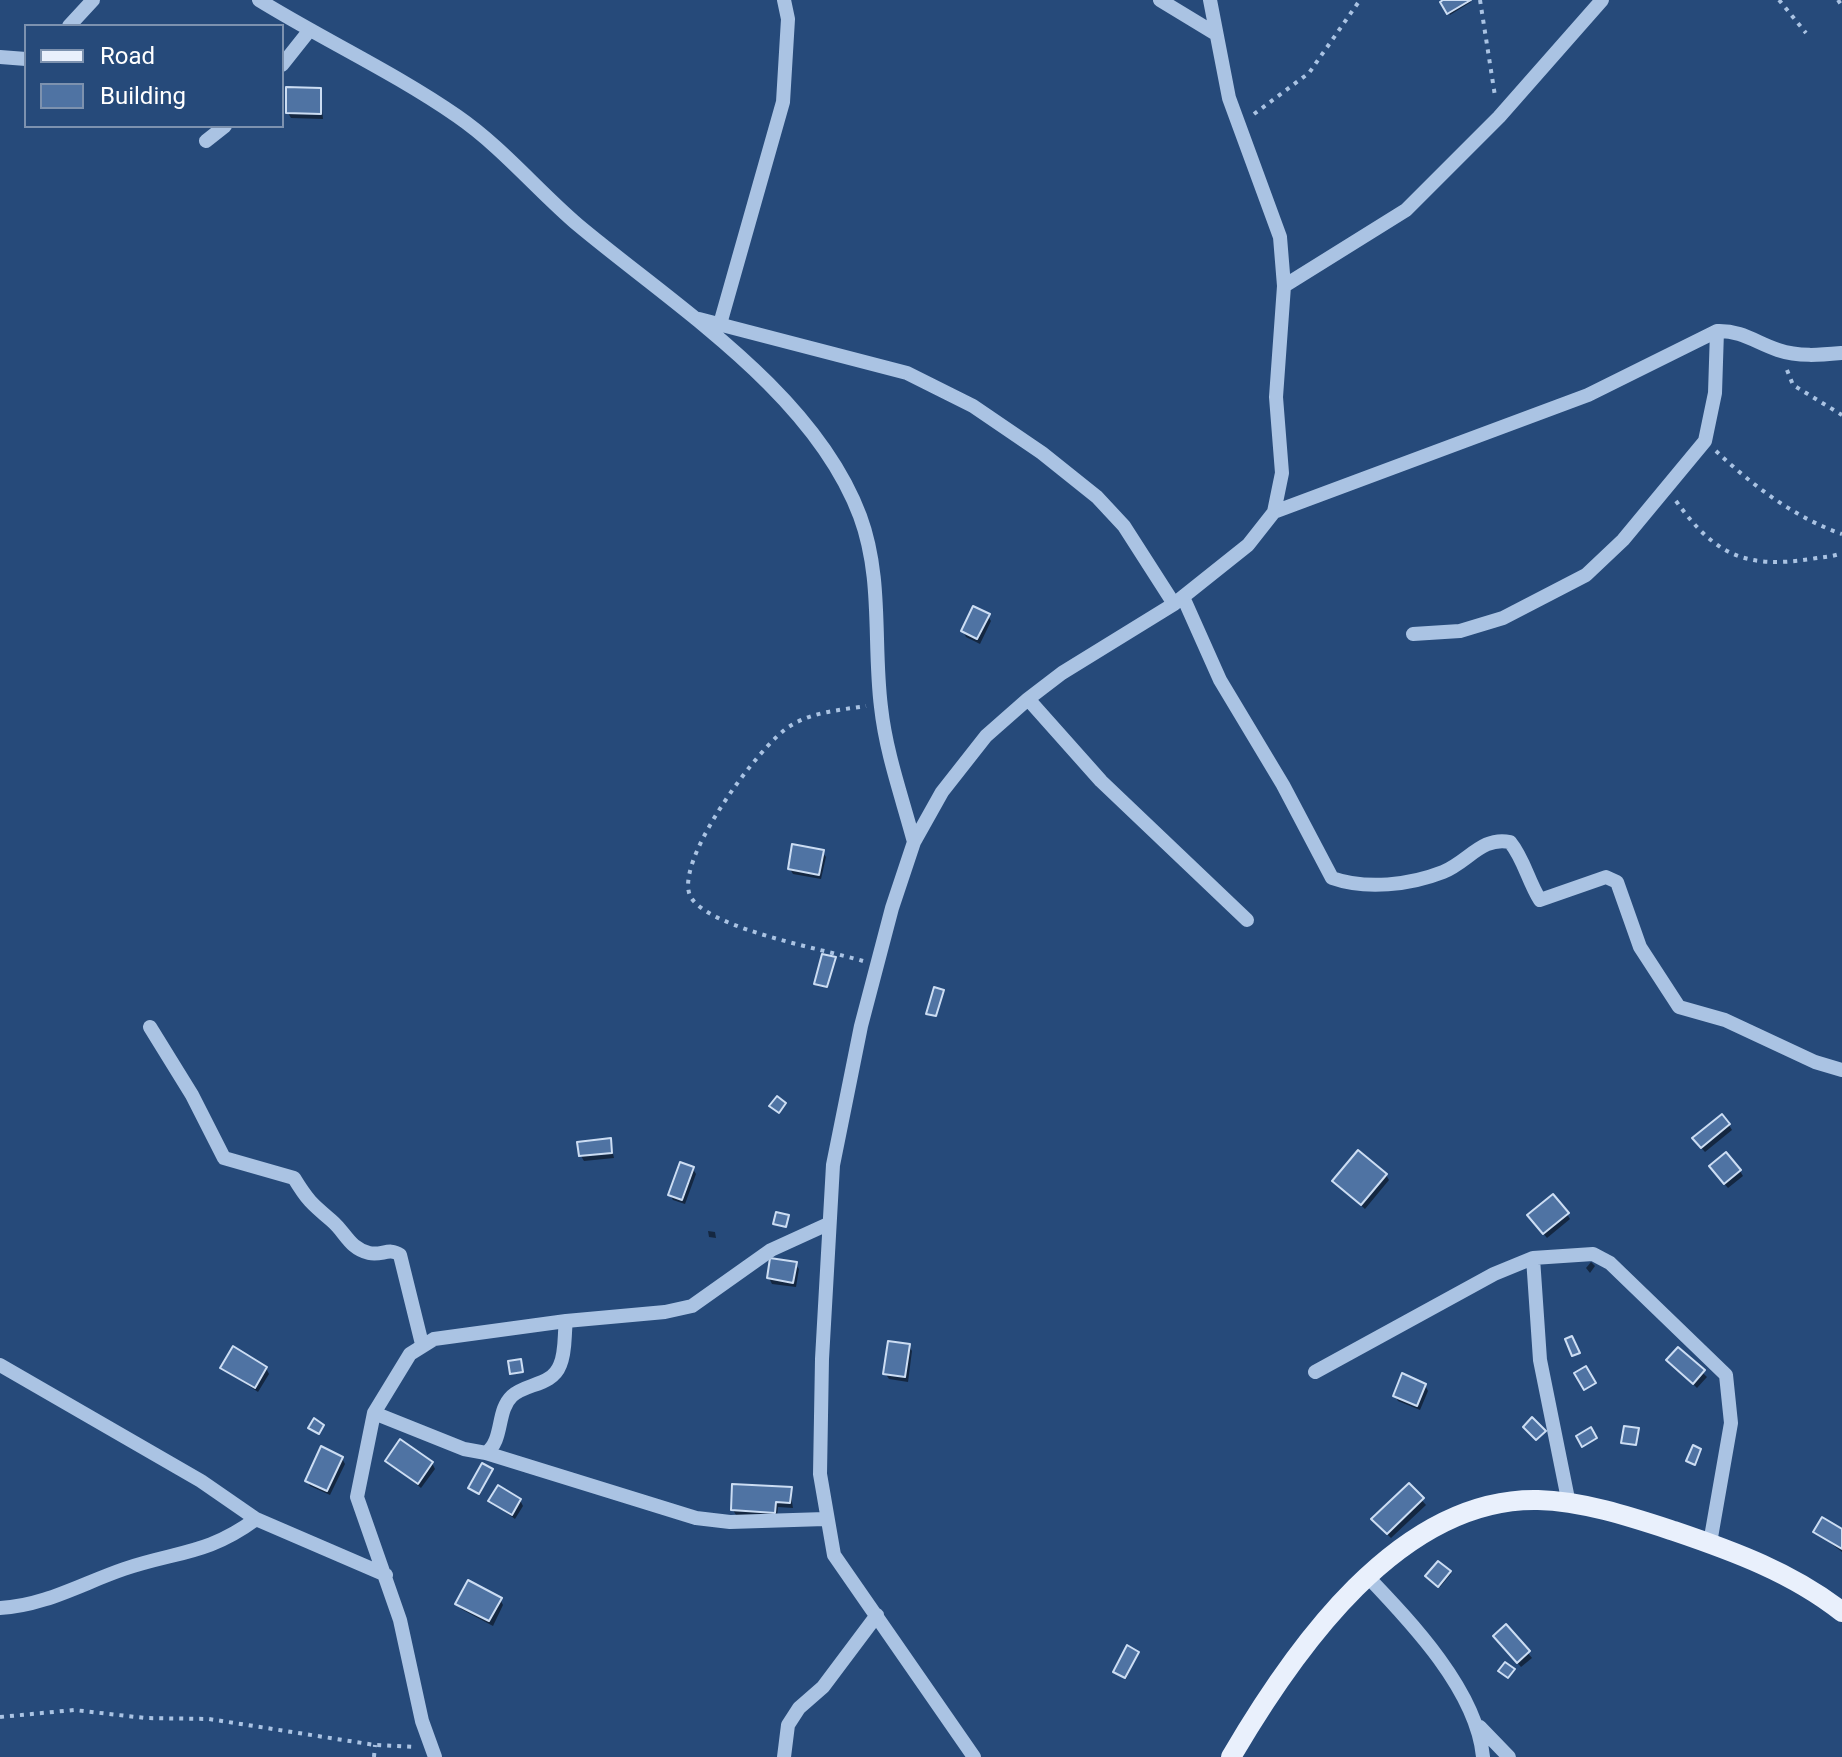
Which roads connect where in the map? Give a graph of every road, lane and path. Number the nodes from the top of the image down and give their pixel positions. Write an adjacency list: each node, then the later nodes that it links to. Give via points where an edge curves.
1 (93, 0): 12 (street)
2 (259, 0): 13 (street)
3 (784, 0): 25 (street, via 788,19 783,102)
4 (1160, 0): 15 (street)
5 (1210, 0): 15 (street)
6 (1360, 0): 20 (path, via 1309,73)
7 (1480, 0): 19 (path)
8 (1602, 0): 19 (street)
9 (1779, 0): 14 (path)
10 (1838, 0): 11 (path)
11 (1842, 6)
12 (71, 24)
13 (309, 31): 18 (street); 24 (street, via 457,116 579,226)
14 (1806, 33)
15 (1216, 34): 20 (street)
16 (0, 57): 17 (street)
17 (24, 59)
18 (284, 62)
19 (1499, 117): 23 (street, via 1406,210)
20 (1239, 125): 23 (street, via 1280,237)
21 (222, 128): 22 (street)
22 (206, 141)
23 (1284, 286): 32 (street, via 1276,397 1282,473)
24 (699, 319): 25 (street); 38 (street, via 794,411 849,489 875,585)
25 (720, 324): 35 (street, via 907,373 973,406 1097,497)
26 (1717, 331): 27 (street, via 1732,331); 30 (street, via 1715,393); 32 (street, via 1588,395)
27 (1778, 350): 28 (street, via 1804,356); 29 (path, via 1793,385)
28 (1842, 353)
29 (1842, 415)
30 (1705, 441): 31 (street); 33 (path, via 1738,472 1811,523)
31 (1667, 489): 34 (path, via 1707,539 1740,560 1789,563); 36 (street, via 1586,575 1503,618 1460,631)
32 (1274, 512): 35 (street, via 1248,545)
33 (1842, 534)
34 (1842, 553)
35 (1179, 601): 37 (street); 43 (street, via 1332,878 1396,884 1445,871 1501,840 1519,853 1540,900 1606,877 1617,882 1640,947 1679,1007 1725,1020)
36 (1413, 634)
37 (1028, 699): 39 (street, via 961,766); 40 (street, via 1101,781)
38 (880, 703): 39 (street); 41 (path, via 810,716 787,727 705,831 687,882 691,899 724,923)
39 (914, 842): 41 (street)
40 (1247, 920)
41 (879, 965): 44 (street, via 839,1129)
42 (150, 1027): 47 (street, via 224,1158 294,1178 310,1205 334,1222 347,1243 369,1253 390,1250 400,1255)
43 (1842, 1070)
44 (828, 1224): 46 (street, via 771,1250 692,1306); 54 (street, via 820,1474)
45 (1533, 1258): 49 (street); 52 (street, via 1540,1360); 55 (street, via 1579,1253 1610,1263 1726,1375 1731,1423)
46 (566, 1321): 47 (street); 51 (street, via 561,1365 545,1381 512,1396 496,1441)
47 (422, 1344): 50 (street, via 399,1368)
48 (0, 1365): 53 (street, via 201,1481)
49 (1315, 1372)
50 (374, 1413): 51 (street); 56 (street, via 357,1497)
51 (486, 1453): 54 (street, via 696,1518)
52 (1569, 1504): 55 (main road); 57 (main road, via 1537,1500 1493,1506 1440,1525)
53 (256, 1519): 56 (street); 58 (street, via 202,1550 127,1568 39,1602)
54 (825, 1519): 60 (street, via 837,1563)
55 (1710, 1543): 59 (main road, via 1786,1575)
56 (386, 1575): 64 (street)
57 (1367, 1576): 62 (street, via 1413,1624); 68 (main road, via 1264,1701)
58 (0, 1608)
59 (1842, 1612)
60 (877, 1615): 66 (street, via 823,1687 799,1708 788,1725); 67 (street)
61 (0, 1717): 63 (path, via 74,1710 209,1719)
62 (1479, 1727): 69 (street); 70 (street)
63 (375, 1745): 64 (path); 65 (path)
64 (432, 1752)
65 (374, 1757)
66 (784, 1757)
67 (974, 1757)
68 (1231, 1757)
69 (1483, 1757)
70 (1509, 1757)

